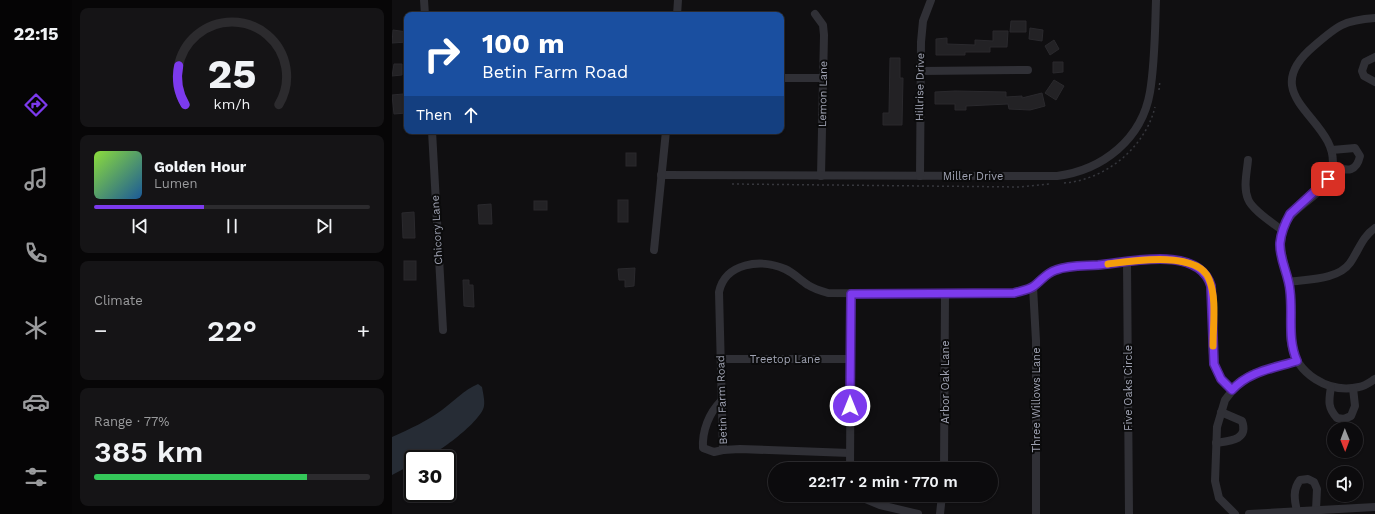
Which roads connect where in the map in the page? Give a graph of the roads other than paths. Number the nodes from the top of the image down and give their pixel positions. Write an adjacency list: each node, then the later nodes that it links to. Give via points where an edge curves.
1 (424, 0): 5 (street)
2 (678, 0): 6 (street)
3 (931, 0): 11 (street, Hillrise Drive, via 923,21)
4 (1156, 0): 22 (street, Miller Drive, via 1152,77 1145,111 1137,128 1123,146 1106,159 1087,170 1057,176)
5 (425, 12)
6 (677, 12)
7 (815, 14): 13 (street, Lemon Lane, via 823,25)
8 (1375, 18): 17 (street, via 1341,24 1303,55 1294,70 1294,96)
9 (1375, 57): 14 (street, via 1365,62 1362,71 1364,76)
10 (1028, 70): 11 (street)
11 (921, 71): 22 (street, Hillrise Drive)
12 (784, 78): 13 (street)
13 (823, 78): 21 (street, Lemon Lane)
14 (1375, 82)
15 (432, 134): 31 (street, Chicory Lane)
16 (666, 134): 20 (street)
17 (1332, 150): 19 (street); 19 (street, via 1355,148 1360,156 1352,169)
18 (1248, 160): 24 (street, via 1247,198)
19 (1332, 167): 24 (street, via 1323,186 1290,214)
20 (661, 176): 21 (street, Miller Drive); 25 (street)
21 (821, 176): 22 (street, Miller Drive)
22 (920, 176)
23 (1375, 228): 27 (street, via 1360,242 1349,264 1339,272)
24 (1283, 231): 27 (street, via 1281,252)
25 (654, 250)
26 (1127, 262): 28 (street, via 1057,269 1046,274); 38 (street, via 1156,259 1181,261 1200,269 1208,277 1212,299 1214,364 1221,379); 54 (street, Five Oaks Circle)
27 (1288, 282): 34 (street, via 1291,343)
28 (1033, 287): 30 (street, Betin Farm Road, via 1014,293); 53 (street, Three Willows Lane, via 1036,341)
29 (851, 294): 30 (street, Betin Farm Road); 32 (street, Betin Farm Road, via 817,290 792,272 777,266 747,264 735,268 724,278 718,292); 33 (street)
30 (945, 294): 45 (street, Arbor Oak Lane)
31 (443, 330)
32 (721, 359): 33 (street, Treetop Lane); 39 (street, Betin Farm Road)
33 (850, 359): 43 (street)
34 (1297, 361): 36 (street, via 1306,373); 38 (street, via 1252,374)
35 (1375, 379): 37 (street)
36 (1331, 387): 37 (street); 37 (street, via 1330,410 1337,418 1344,419 1352,416 1355,406)
37 (1353, 388)
38 (1232, 390): 40 (street)
39 (721, 401): 42 (street, Betin Farm Road); 42 (street, via 711,411 702,441 703,448 714,452)
40 (1221, 412): 41 (street); 41 (street, via 1242,421 1243,431 1241,437 1236,440)
41 (1216, 443): 55 (street, via 1216,490 1219,498)
42 (723, 450): 43 (street, Betin Farm Road)
43 (850, 453): 44 (street)
44 (850, 462)
45 (944, 462)
46 (873, 502): 51 (street)
47 (941, 502): 52 (street)
48 (1375, 507): 49 (street)
49 (1316, 510): 50 (street); 50 (street, via 1317,489 1314,482 1308,479 1300,480 1295,486)
50 (1297, 511): 56 (street)
51 (918, 514)
52 (940, 514)
53 (1036, 514)
54 (1129, 514)
55 (1235, 514)
56 (1249, 514)

